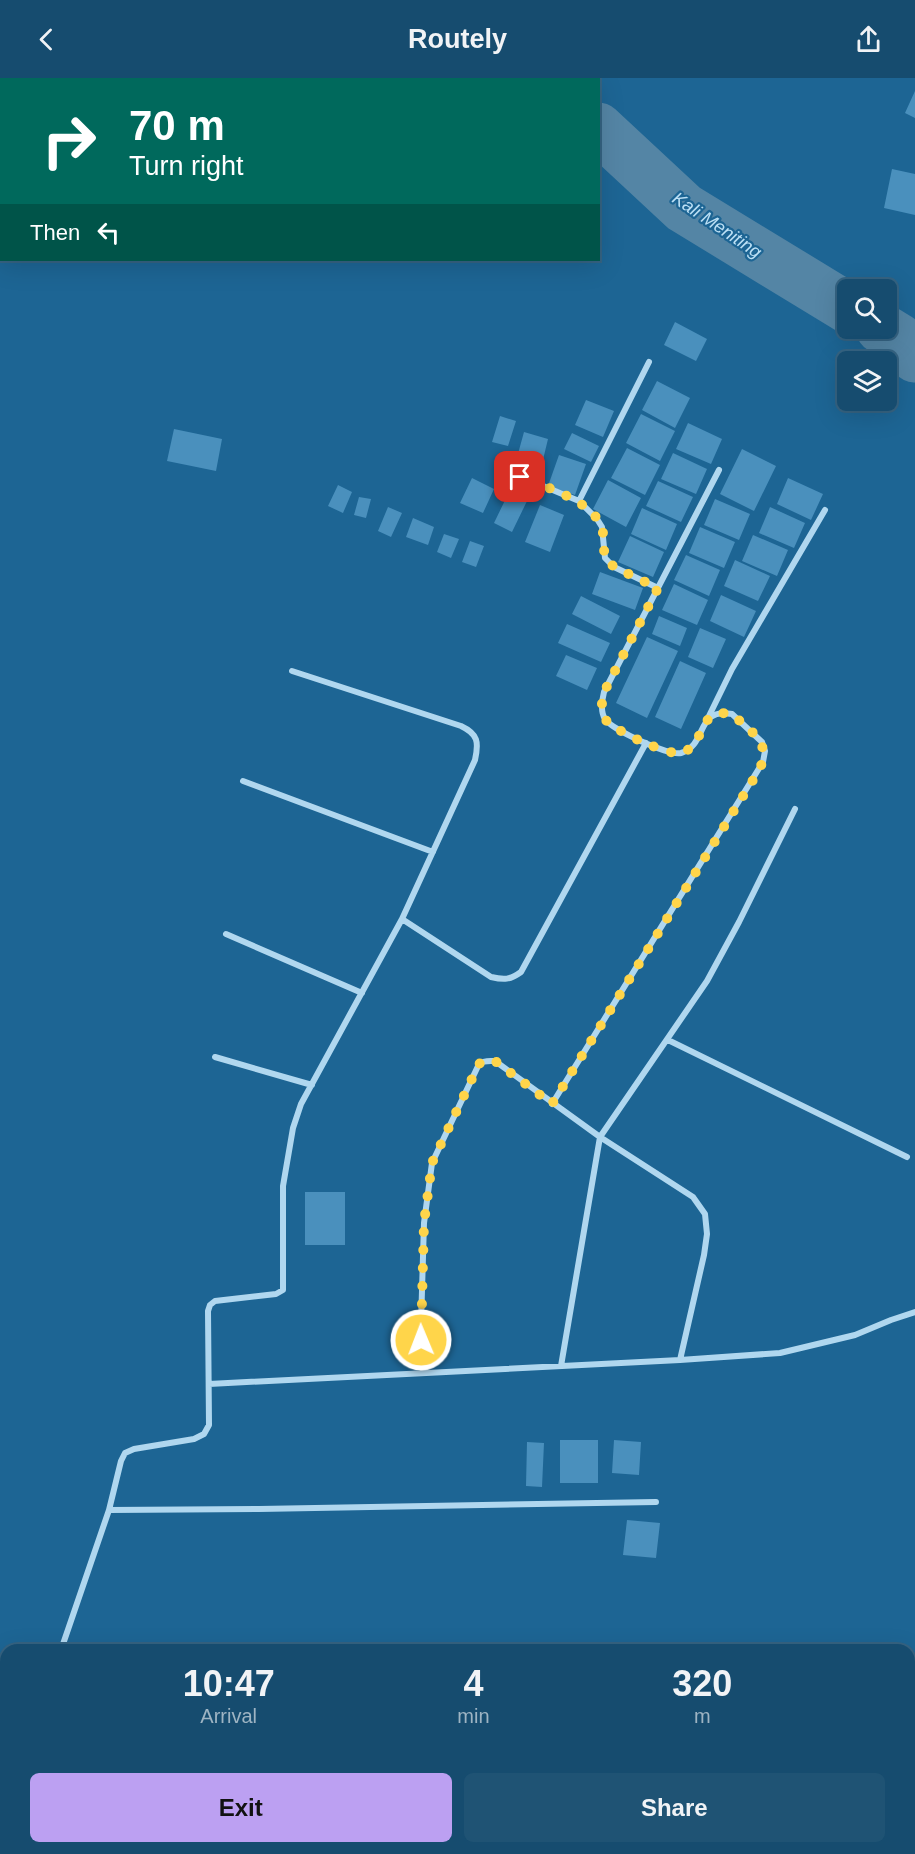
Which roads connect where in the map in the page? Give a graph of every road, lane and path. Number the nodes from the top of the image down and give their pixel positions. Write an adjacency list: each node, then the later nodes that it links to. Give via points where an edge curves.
1 (649, 362): 4 (street)
2 (500, 468): 4 (street)
3 (719, 470): 6 (street)
4 (579, 501): 6 (street, via 602,527 605,558 614,567)
5 (825, 510): 8 (street)
6 (658, 588): 9 (street, via 604,692 602,707 605,719 619,731)
7 (292, 671): 12 (street, via 461,726 476,737 475,760)
8 (707, 719): 9 (street, via 692,746 681,753 671,754); 19 (street, via 716,713 732,714 762,742 763,762)
9 (645, 742): 13 (street, via 521,972 513,978 491,977)
10 (243, 781): 12 (street)
11 (795, 809): 16 (street, via 707,981)
12 (433, 852): 13 (street)
13 (402, 919): 15 (street)
14 (226, 934): 15 (street)
15 (362, 993): 18 (street)
16 (668, 1040): 20 (street); 21 (street)
17 (215, 1057): 18 (street)
18 (312, 1085): 26 (street, via 293,1128 283,1186 283,1290 215,1300 210,1305)
19 (552, 1104): 20 (street); 25 (street, via 495,1061 483,1061 474,1073 432,1163 424,1223)
20 (600, 1137): 23 (street, via 693,1197 705,1214 704,1255); 24 (street)
21 (908, 1157)
22 (915, 1312): 23 (street, via 855,1335 780,1353)
23 (680, 1360): 24 (street)
24 (561, 1366): 25 (street)
25 (423, 1373): 26 (street)
26 (209, 1384): 28 (street, via 209,1425 204,1434 125,1453)
27 (656, 1502): 28 (street)
28 (109, 1509): 29 (street)
29 (63, 1644)

